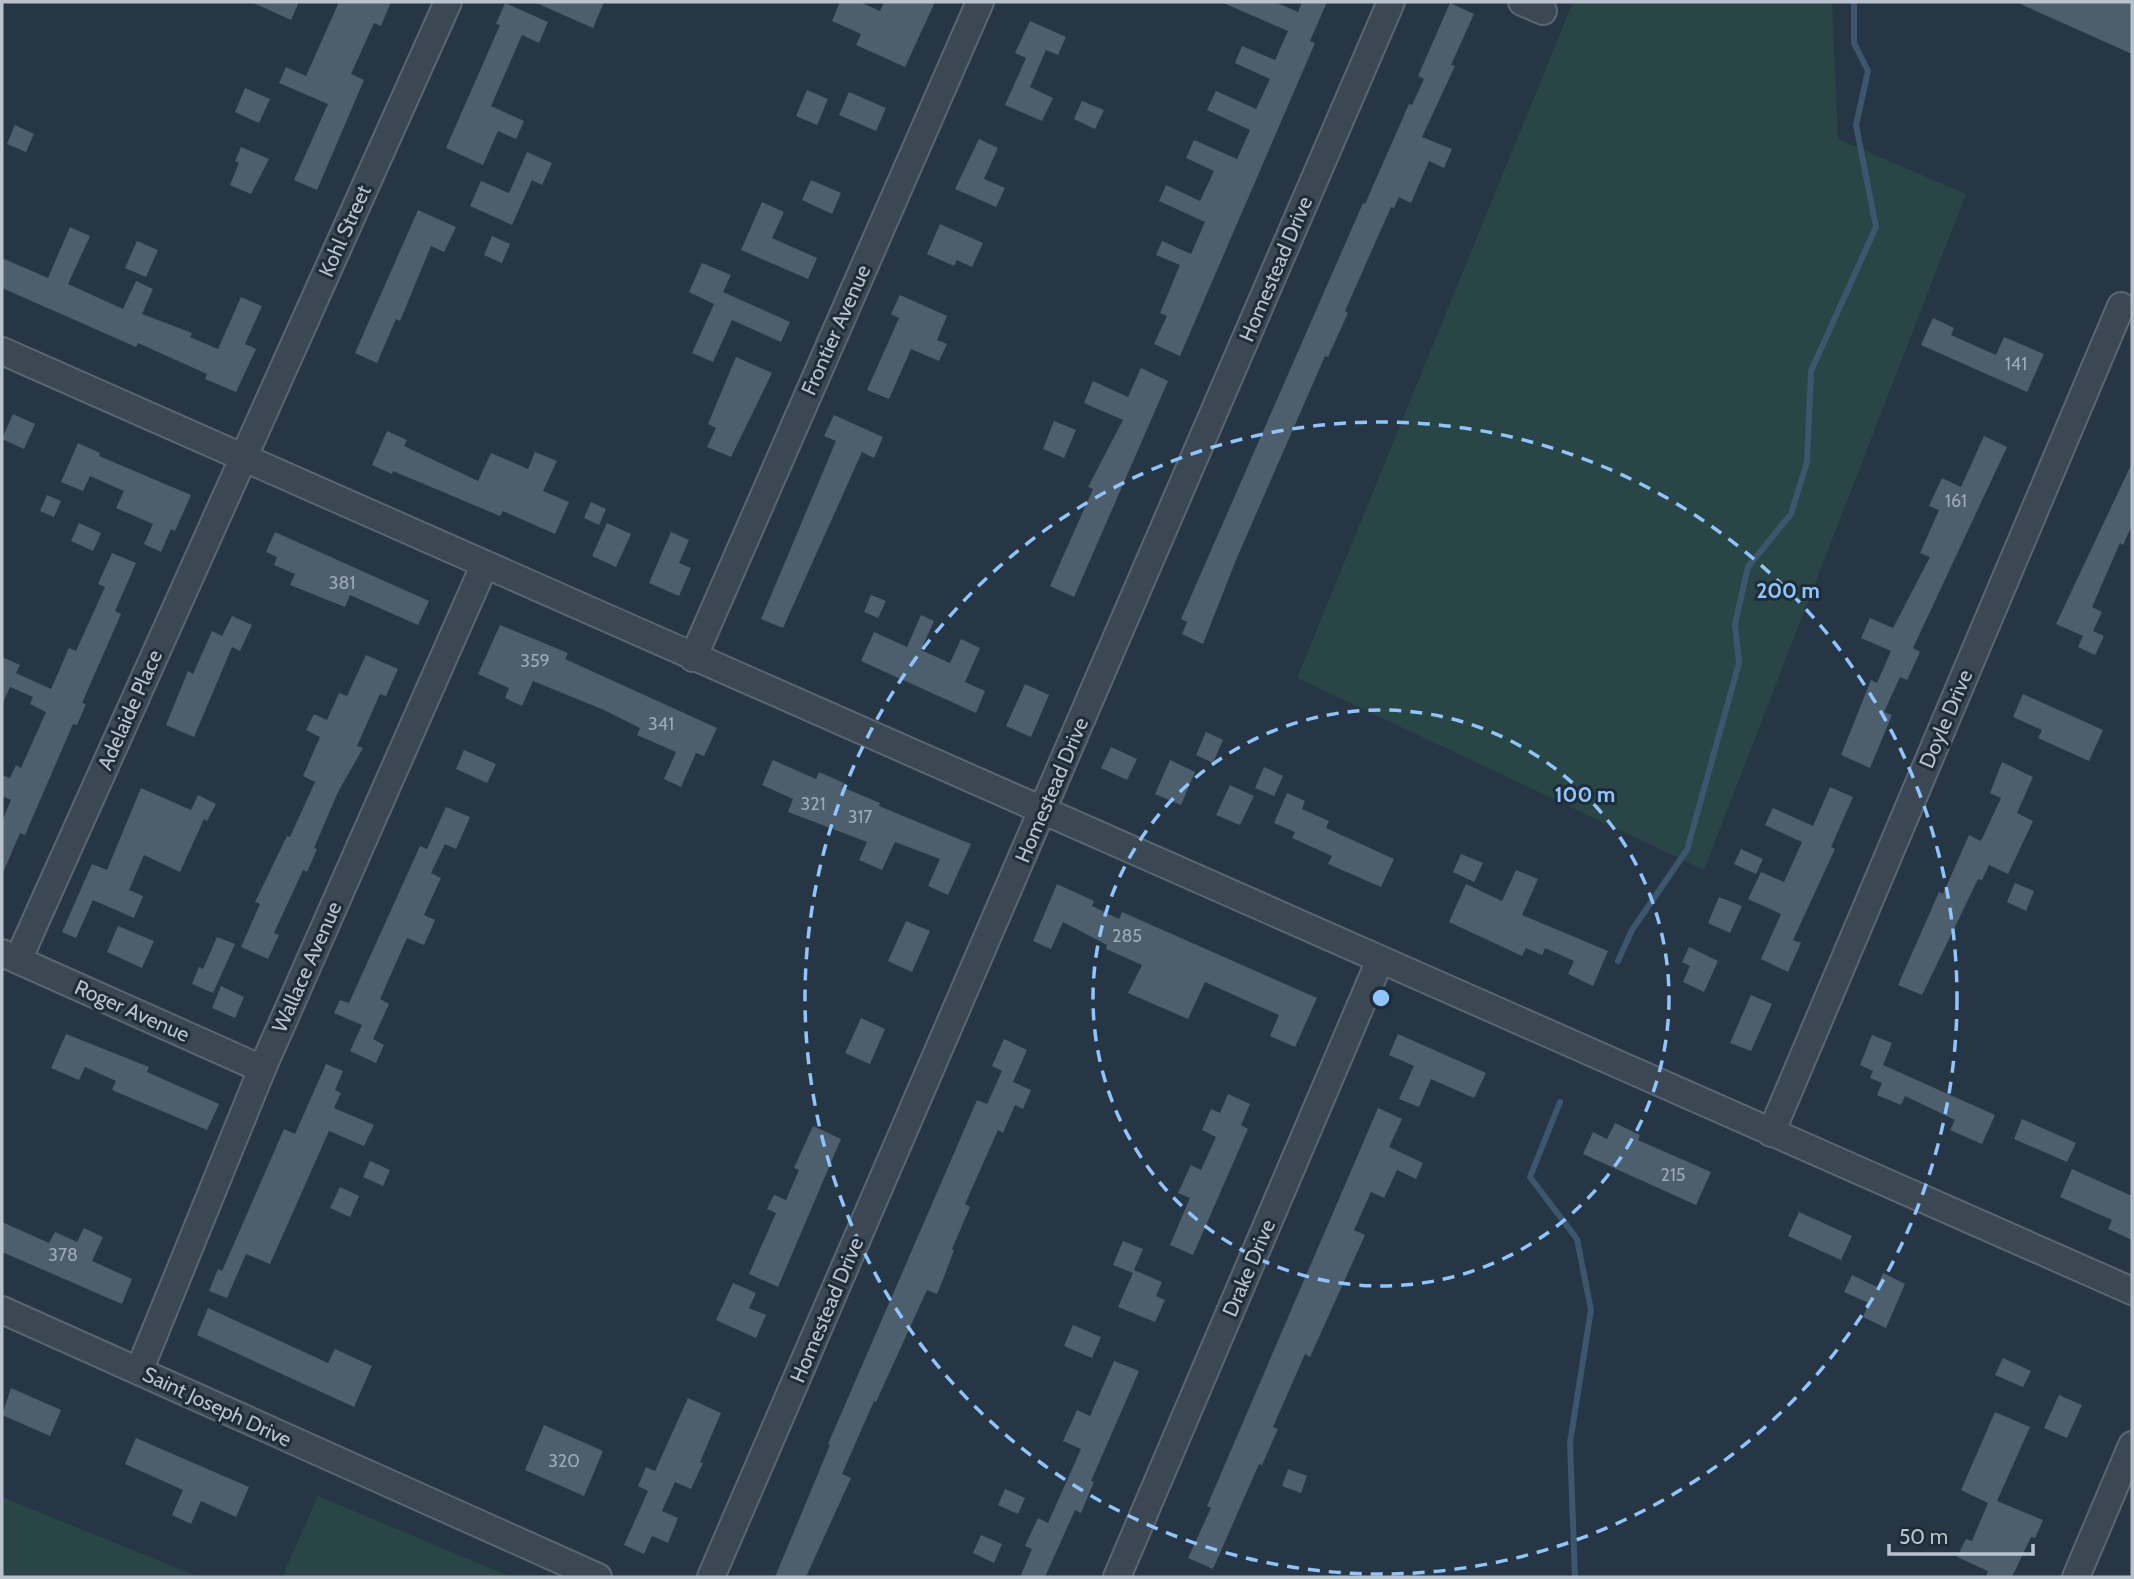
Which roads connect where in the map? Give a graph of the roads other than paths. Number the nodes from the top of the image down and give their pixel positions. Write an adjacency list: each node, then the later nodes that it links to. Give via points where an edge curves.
1 (448, 2): 6 (street, Kohl Street)
2 (980, 2): 8 (street, Frontier Avenue)
3 (1391, 2): 9 (street, Homestead Drive)
4 (2121, 306): 13 (street, Doyle Drive)
5 (2, 351): 6 (street)
6 (243, 460): 7 (street); 10 (street, Adelaide Place)
7 (484, 566): 8 (street); 12 (street, Wallace Avenue)
8 (693, 658): 9 (street)
9 (1042, 811): 11 (street); 19 (street, Homestead Drive)
10 (10, 956): 12 (street, Roger Avenue)
11 (1380, 960): 13 (street); 20 (street, Drake Drive)
12 (262, 1069): 16 (street, Wallace Avenue)
13 (1771, 1133): 14 (street)
14 (2132, 1291)
15 (2, 1310): 16 (street, Saint Joseph Drive)
16 (139, 1371): 18 (street, Saint Joseph Drive)
17 (2132, 1445): 21 (street)
18 (598, 1577)
19 (711, 1577)
20 (1117, 1577)
21 (2076, 1577)

